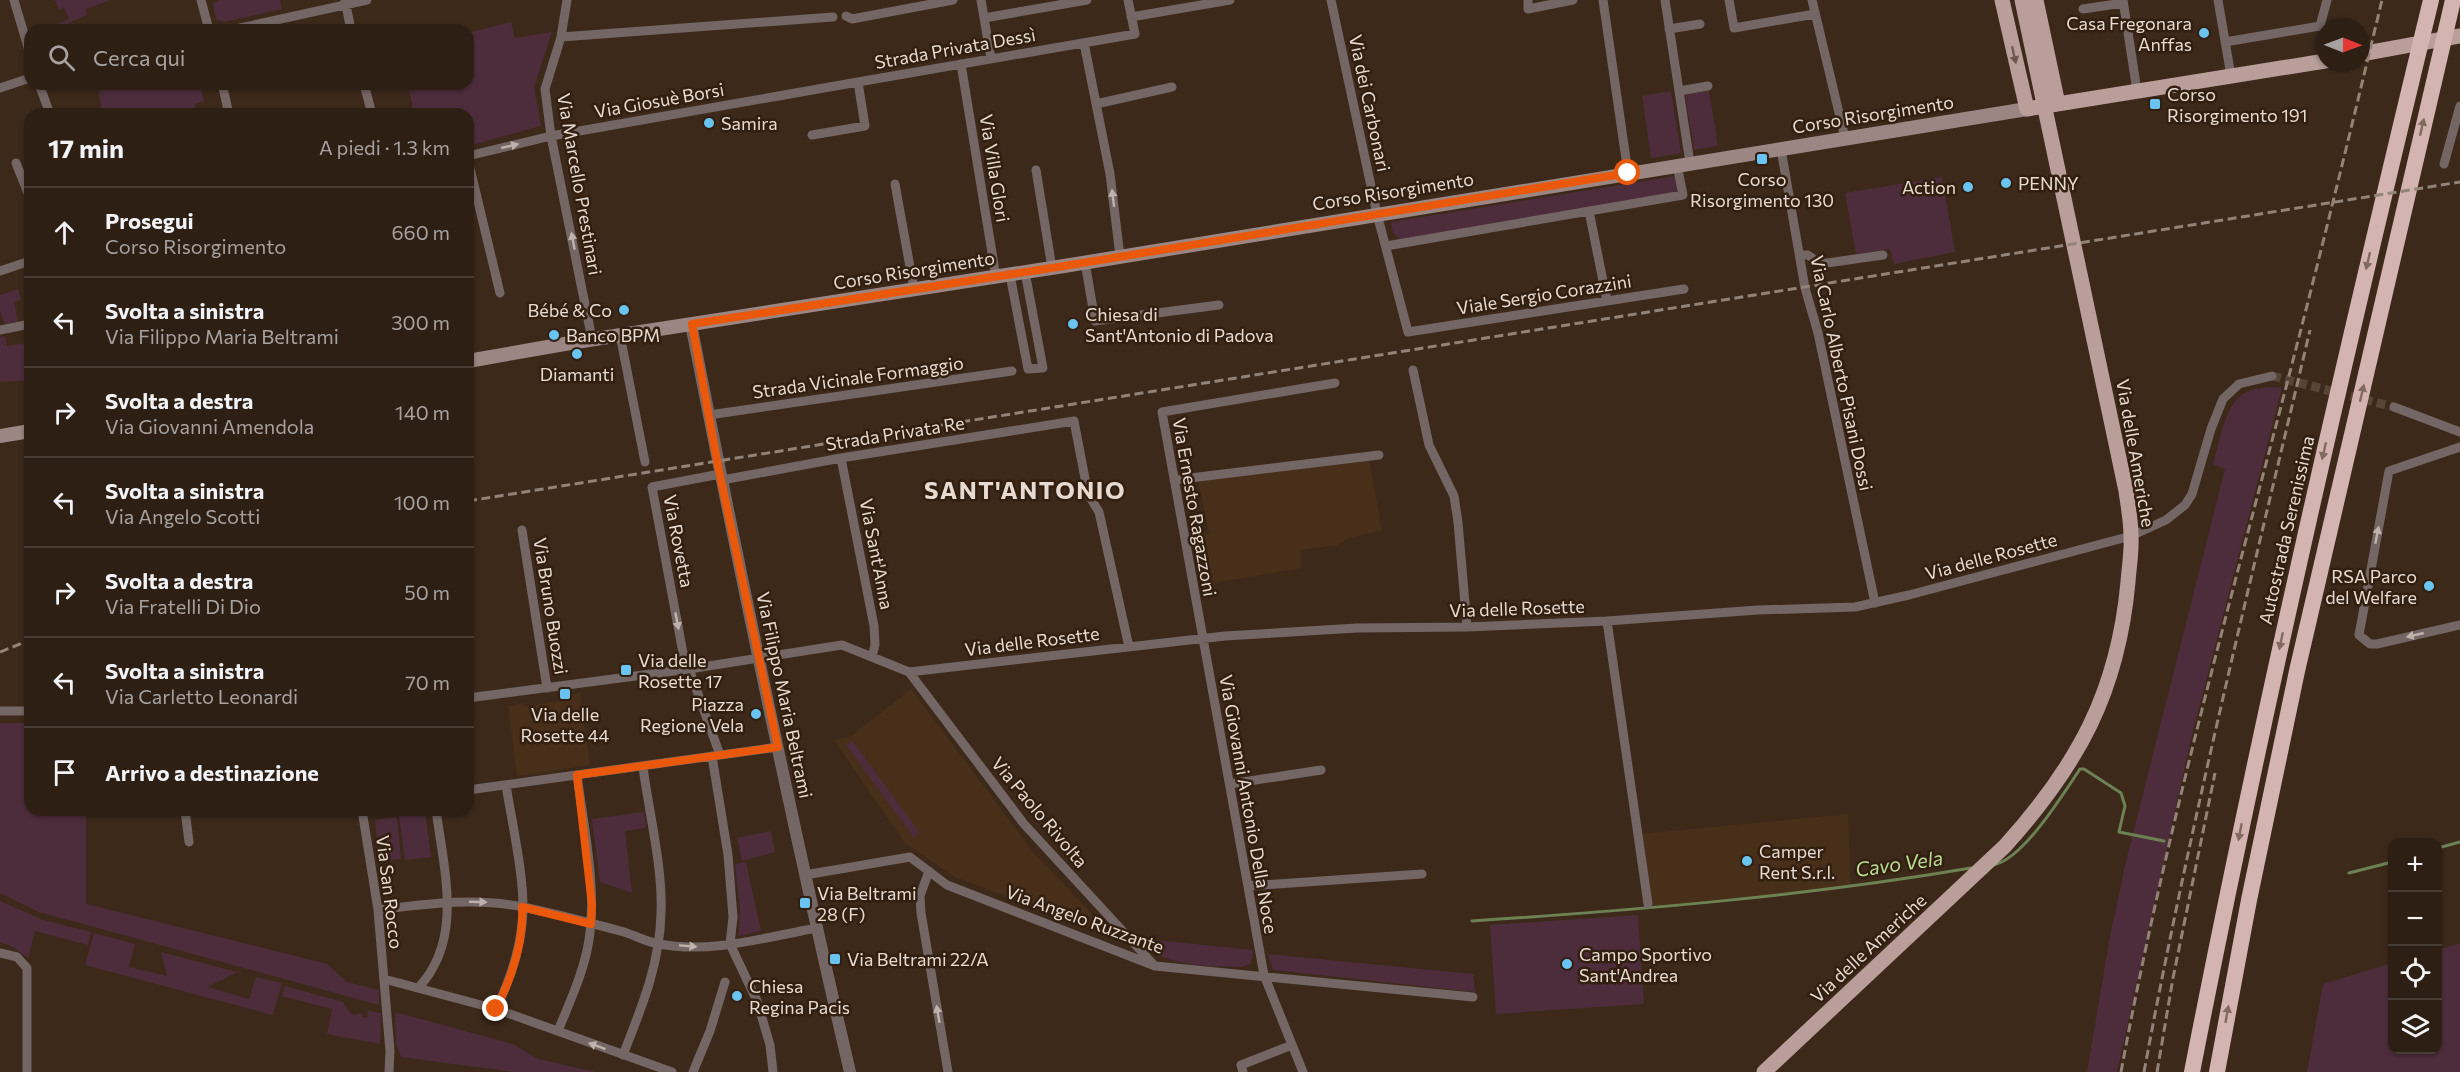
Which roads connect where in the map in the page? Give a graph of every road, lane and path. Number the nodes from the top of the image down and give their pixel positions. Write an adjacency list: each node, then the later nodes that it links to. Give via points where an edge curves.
1 (14, 0): 38 (street)
2 (201, 0): 32 (street)
3 (367, 0): 24 (street)
4 (567, 0): 39 (street, Via Marcello Prestinari)
5 (953, 0): 28 (street, via 852,20)
6 (981, 0): 31 (street)
7 (1087, 0): 31 (street)
8 (1128, 0): 30 (street)
9 (1230, 0): 30 (street)
10 (1331, 0): 80 (street, Via dei Carbonari)
11 (1528, 0): 12 (street, via 1528,9)
12 (1573, 0)
13 (1603, 0): 75 (street)
14 (1665, 0): 36 (street)
15 (1729, 0): 27 (street, via 1734,28)
16 (1812, 0): 27 (street)
17 (2002, 0): 63 (main road, one-way to 63)
18 (2022, 0): 120 (main road, Via delle Americhe, via 2126,491)
19 (2036, 0): 58 (main road)
20 (2218, 0): 40 (street)
21 (2327, 0): 40 (street, via 2320,26)
22 (2431, 0): 181 (highway, Autostrada Serenissima, one-way to 181, via 2252,777)
23 (2453, 0): 37 (highway)
24 (345, 2): 33 (street); 34 (street)
25 (2123, 2): 26 (street); 56 (street)
26 (2083, 9)
27 (1815, 14): 66 (street)
28 (846, 16)
29 (833, 17): 39 (street)
30 (1131, 17): 41 (street, Strada Privata Dessì, via 1135,34)
31 (984, 18): 43 (street)
32 (207, 24)
33 (255, 24)
34 (350, 24)
35 (1700, 24): 36 (street)
36 (1669, 29): 55 (street)
37 (2453, 32): 42 (main road); 109 (highway, one-way to 37, via 2438,62)
38 (24, 34)
39 (561, 37): 65 (street, Via Marcello Prestinari, via 545,89)
40 (2225, 42): 46 (street)
41 (1084, 43): 43 (street, Strada Privata Dessì); 57 (street)
42 (2370, 52)
43 (991, 59): 45 (street, Strada Privata Dessì)
44 (2316, 62): 46 (main road, Corso Risorgimento)
45 (961, 64): 48 (street, Strada Privata Dessì); 90 (street, Via Villa Glori)
46 (2231, 76): 56 (main road, Corso Risorgimento)
47 (24, 80): 51 (street)
48 (858, 82): 64 (street, Strada Privata Dessì, via 865,126); 65 (street, Via Giosuè Borsi)
49 (1708, 86): 55 (street)
50 (1172, 87): 57 (street)
51 (0, 88)
52 (41, 90): 60 (street)
53 (223, 90): 61 (street)
54 (366, 90): 62 (street)
55 (1679, 91): 72 (street)
56 (2137, 91): 58 (main road, Corso Risorgimento)
57 (1096, 104): 84 (street, one-way to 57)
58 (2058, 104): 63 (main road, Corso Risorgimento)
59 (2460, 106): 68 (street)
60 (48, 108)
61 (228, 108)
62 (370, 108)
63 (2027, 109): 66 (main road, Corso Risorgimento)
64 (812, 135)
65 (551, 136): 70 (street, Via Giosuè Borsi, one-way to 65); 101 (street, Via Marcello Prestinari, one-way to 65)
66 (1845, 138): 69 (main road, Corso Risorgimento)
67 (2460, 143): 68 (street)
68 (2449, 144): 73 (street)
69 (1781, 149): 72 (main road, Corso Risorgimento); 82 (street, Via Carlo Alberto Pisani Dossi)
70 (474, 156)
71 (16, 163): 76 (street)
72 (1684, 164): 75 (main road, Corso Risorgimento); 79 (street, via 1683,195)
73 (2444, 164)
74 (1036, 170): 87 (street)
75 (1628, 173): 80 (main road, Corso Risorgimento)
76 (24, 183)
77 (474, 183): 93 (street)
78 (895, 183): 91 (street)
79 (1589, 211): 81 (street); 94 (street)
80 (1377, 214): 81 (street, Via dei Carbonari); 84 (main road, Corso Risorgimento)
81 (1386, 246): 99 (street, Via dei Carbonari)
82 (1800, 255): 83 (street, via 1808,255 1820,264); 121 (street, Via Carlo Alberto Pisani Dossi)
83 (1883, 255)
84 (1120, 256): 85 (main road, Corso Risorgimento)
85 (1085, 262): 87 (main road, Corso Risorgimento); 95 (street, via 1095,321)
86 (24, 263): 88 (street)
87 (1052, 268): 89 (main road, Corso Risorgimento)
88 (0, 271)
89 (1025, 272): 90 (main road, Corso Risorgimento); 90 (street, Via Villa Glori, via 1043,368 1028,369)
90 (1003, 276): 91 (main road, Corso Risorgimento)
91 (914, 289): 96 (main road, Corso Risorgimento)
92 (1684, 289): 94 (street, Viale Sergio Corazzini)
93 (500, 293)
94 (1607, 301): 99 (street, Viale Sergio Corazzini)
95 (1219, 304)
96 (692, 324): 100 (main road, Corso Risorgimento); 108 (street, Via Filippo Maria Beltrami)
97 (24, 325): 98 (street)
98 (0, 330)
99 (1408, 332)
100 (620, 335): 101 (main road, Corso Risorgimento); 116 (street)
101 (592, 339): 102 (main road, Corso Risorgimento)
102 (474, 360)
103 (1413, 370): 124 (street, via 1429,445 1454,496)
104 (1012, 371): 108 (street, Strada Vicinale Formaggio)
105 (2272, 376): 120 (street, Via delle Rosette, via 2239,384 2223,399 2188,499 2166,520)
106 (1335, 383): 118 (street, Via Ernesto Ragazzoni, via 1162,412)
107 (2394, 407): 111 (street)
108 (709, 415): 117 (street, Via Filippo Maria Beltrami)
109 (2354, 429): 151 (highway, via 2349,486); 182 (highway, one-way to 109, via 2297,671)
110 (24, 432): 112 (main road)
111 (2460, 432)
112 (0, 436)
113 (2460, 447): 123 (street, one-way to 113, via 2377,644 2370,644 2359,635 2389,471)
114 (1379, 455): 118 (street)
115 (841, 458): 117 (street, Strada Privata Re); 126 (street, Strada Privata Re, via 1074,421 1088,494 1099,512); 127 (street, Via Sant'Anna, via 874,626)
116 (645, 462)
117 (721, 477): 128 (street, Via Filippo Maria Beltrami); 129 (street, Via Rovetta, one-way to 129, via 652,487)
118 (1174, 480): 125 (street, Via Ernesto Ragazzoni)
119 (522, 530): 131 (street, Via Bruno Buozzi)
120 (2132, 536): 121 (street, Via delle Rosette); 180 (main road, Via delle Americhe, via 2125,611 2115,659 2075,756 2048,797 2005,846)
121 (1875, 603): 122 (street, Via delle Rosette)
122 (1607, 621): 124 (street, Via delle Rosette); 153 (street, Via delle Rosette)
123 (2460, 625)
124 (1467, 627): 125 (street, Via delle Rosette, via 1357,628)
125 (1202, 639): 126 (street, Via delle Rosette); 140 (street, Via Giovanni Antonio Della Noce)
126 (1129, 647): 130 (street, Via delle Rosette)
127 (872, 657): 128 (street, Via delle Rosette, via 842,645); 130 (street, Via delle Rosette)
128 (759, 659): 129 (street, Via delle Rosette); 135 (street, Via Filippo Maria Beltrami)
129 (688, 669): 131 (street, Via delle Rosette); 136 (street)
130 (909, 672): 161 (street, Via Paolo Rivolta, via 1024,824)
131 (547, 688): 132 (street, Via delle Rosette)
132 (474, 697)
133 (0, 711): 134 (street)
134 (24, 711)
135 (778, 747): 136 (street); 149 (street, Via Filippo Maria Beltrami)
136 (716, 755): 137 (street); 159 (street, via 733,917)
137 (643, 767): 139 (street); 158 (street, via 661,889)
138 (1321, 770): 140 (street)
139 (577, 775): 141 (street); 156 (street)
140 (1230, 784): 150 (street, Via Giovanni Antonio Della Noce)
141 (506, 785): 142 (street); 154 (street)
142 (474, 789)
143 (186, 816): 146 (street)
144 (363, 816): 155 (street, Via San Rocco)
145 (437, 816): 152 (street)
146 (189, 842)
147 (929, 871): 149 (street, Via Angelo Ruzzante, via 910,857); 161 (street, Via Angelo Ruzzante, via 947,885); 177 (street, one-way to 147, via 921,913 920,896)
148 (1422, 874): 150 (street)
149 (805, 875): 157 (street, Via Filippo Maria Beltrami)
150 (1248, 886): 162 (street, Via Giovanni Antonio Della Noce)
151 (2263, 891)
152 (448, 901): 154 (street, one-way to 154); 155 (street); 165 (street, via 442,949 434,968)
153 (1648, 904)
154 (522, 907): 156 (street); 167 (street, via 517,955)
155 (378, 910): 163 (street, Via San Rocco)
156 (591, 924): 158 (street); 168 (street, via 580,978)
157 (817, 928): 159 (street); 176 (street, Via Filippo Maria Beltrami)
158 (659, 944): 159 (street, one-way to 159); 170 (street, via 646,995)
159 (730, 944): 175 (street, via 757,1001 770,1045)
160 (0, 953): 171 (street, via 16,957 27,968)
161 (1155, 966): 162 (street, Via Angelo Ruzzante)
162 (1264, 975): 166 (street, Via Angelo Ruzzante); 169 (street, Via Giovanni Antonio Della Noce)
163 (384, 979): 165 (street); 172 (street, Via San Rocco)
164 (725, 982): 174 (street)
165 (418, 988): 167 (street)
166 (1473, 997)
167 (496, 1009): 168 (street)
168 (558, 1031): 170 (street, one-way to 168)
169 (1292, 1045): 178 (street, via 1241,1065); 179 (street, Via Giovanni Antonio Della Noce)
170 (623, 1055): 173 (street)
171 (27, 1072)
172 (389, 1072)
173 (672, 1072)
174 (693, 1072)
175 (773, 1072)
176 (850, 1072)
177 (948, 1072)
178 (1243, 1072)
179 (1302, 1072)
180 (1764, 1072)
181 (2192, 1072)
182 (2217, 1072)

